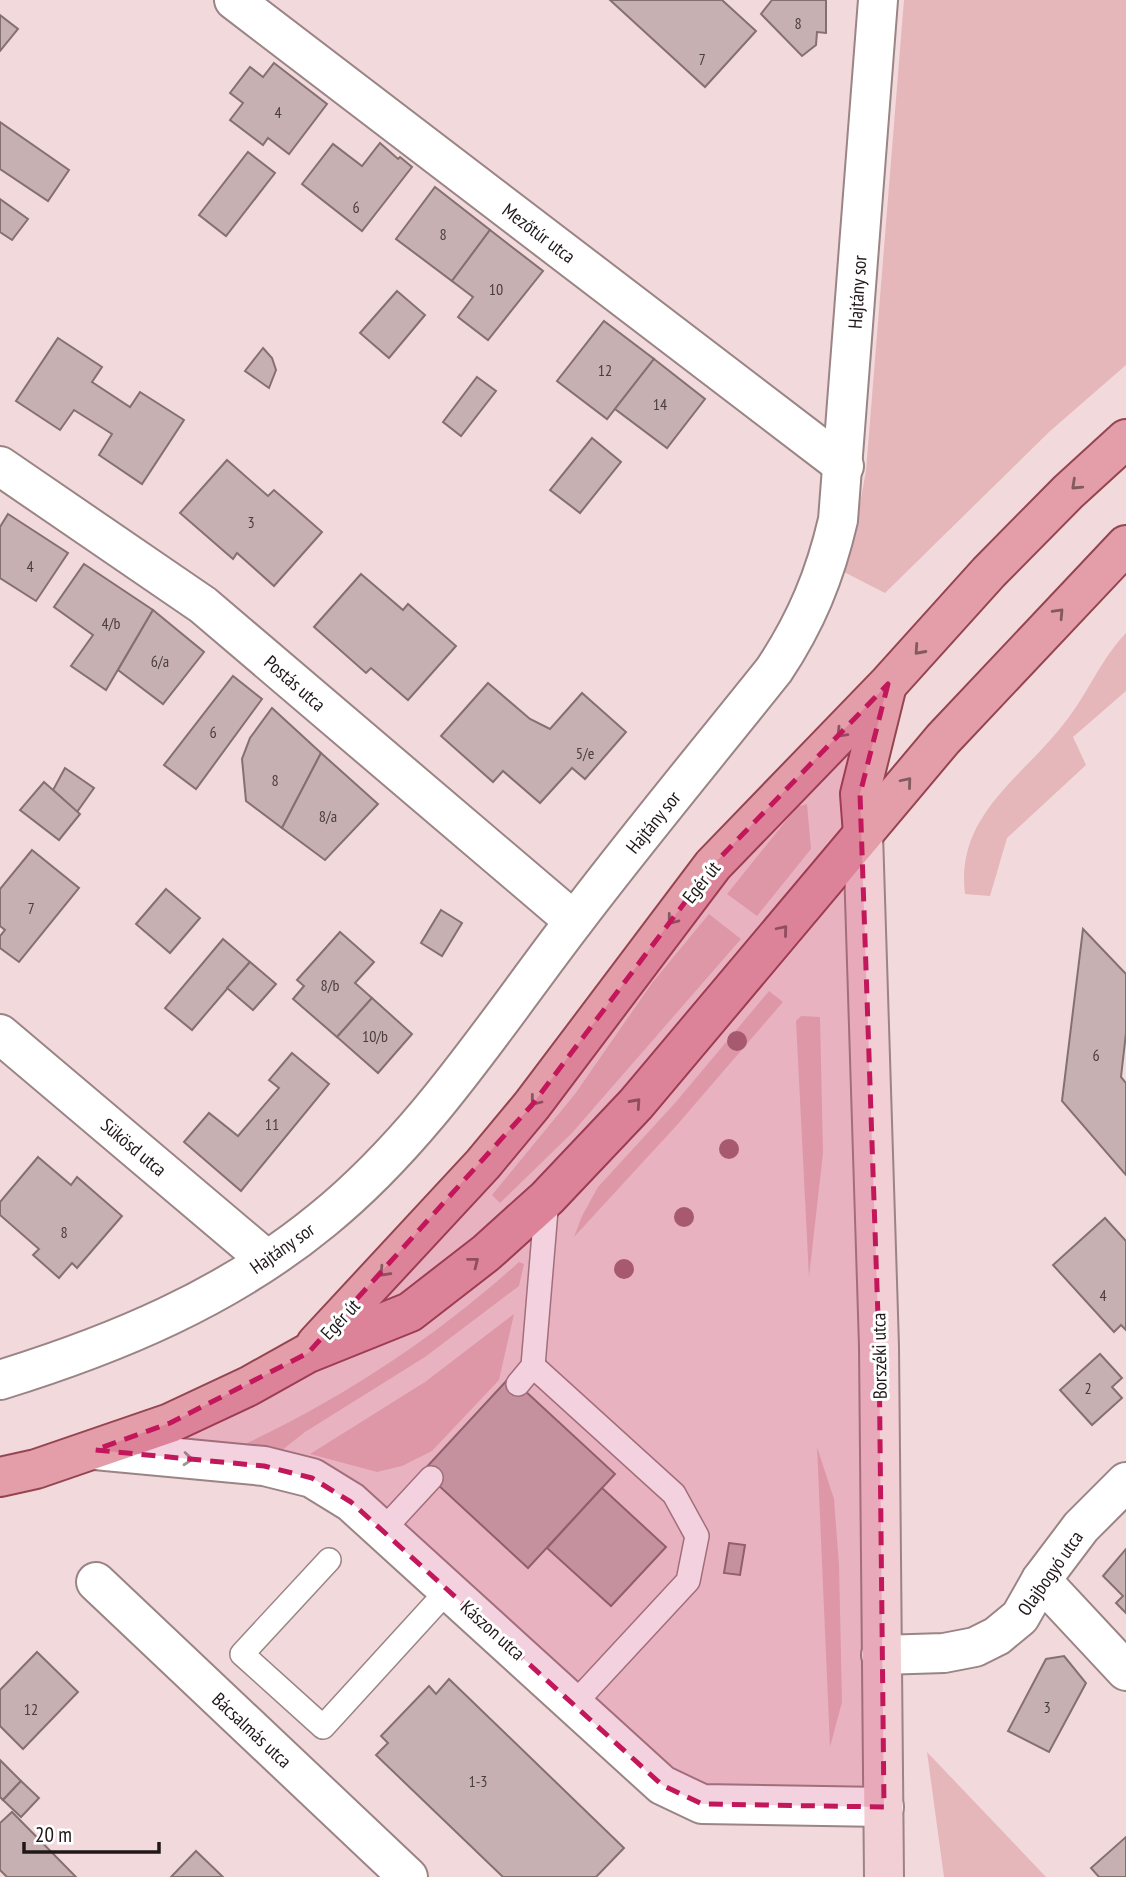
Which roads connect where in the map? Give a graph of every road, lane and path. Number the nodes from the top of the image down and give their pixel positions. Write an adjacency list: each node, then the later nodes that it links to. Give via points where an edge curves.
1 (234, 0): 5 (street, Mezőtúr utca)
2 (878, 0): 5 (street, Hajtány sor)
3 (1126, 439): 7 (main road, Egér út, one-way to 7, via 998,563)
4 (0, 466): 9 (street, Postás utca, via 203,605)
5 (844, 466): 9 (street, Hajtány sor, via 828,562 795,637 774,670)
6 (1126, 545): 8 (main road, Egér út, one-way to 6, via 943,739)
7 (888, 684): 8 (main road, via 860,794); 13 (main road, Egér út, one-way to 13, via 713,865 532,1105)
8 (863, 834): 11 (main road, Egér út, one-way to 8, via 636,1104); 26 (main road, Borszéki utca, via 879,1346)
9 (574, 921): 12 (street, Hajtány sor, via 414,1130 353,1194)
10 (0, 1034): 12 (street, Sükösd utca)
11 (547, 1198): 13 (main road, Egér út, one-way to 11, via 410,1312); 14 (lane)
12 (267, 1260): 15 (street, Hajtány sor, via 174,1316)
13 (308, 1353): 17 (main road, Egér út, via 170,1423)
14 (533, 1366): 16 (lane); 28 (lane, via 674,1494 697,1536 688,1581)
15 (0, 1380)
16 (518, 1384)
17 (95, 1450): 18 (main road, Egér út); 21 (street, Kászon utca, one-way to 21, via 264,1466 312,1478 351,1502)
18 (0, 1478)
19 (431, 1478): 21 (lane)
20 (1126, 1482): 23 (street, Olajbogyó utca, via 1082,1527)
21 (383, 1530): 25 (street, Kászon utca)
22 (329, 1560): 25 (lane, via 242,1654 323,1727)
23 (1041, 1580): 26 (street, Olajbogyó utca, via 1020,1617 975,1647); 27 (street)
24 (96, 1583): 30 (street, Bácsalmás utca)
25 (449, 1589): 28 (street, Kászon utca)
26 (880, 1655): 29 (main road, Borszéki utca)
27 (1126, 1671)
28 (574, 1704): 29 (street, Kászon utca, via 662,1785 702,1804)
29 (884, 1807): 31 (main road, Borszéki utca)
30 (408, 1877)
31 (884, 1877)

